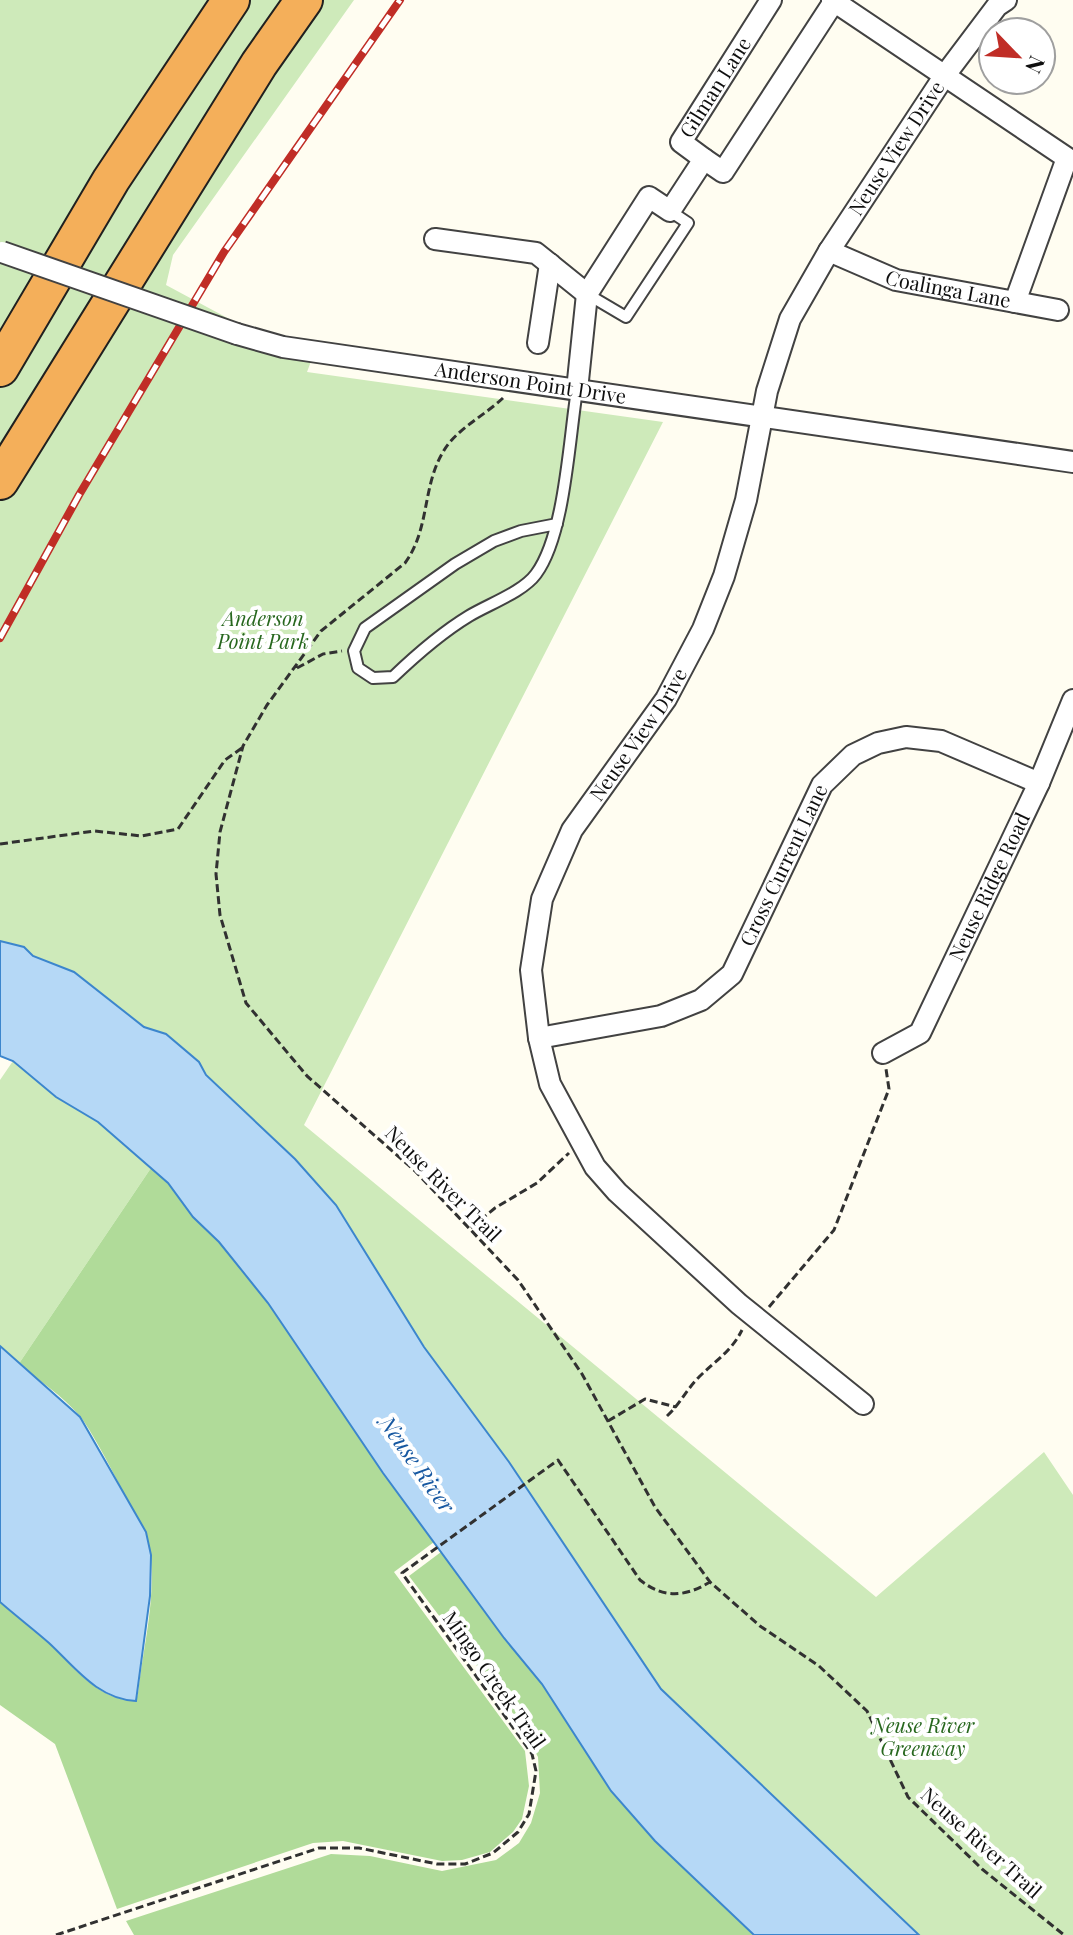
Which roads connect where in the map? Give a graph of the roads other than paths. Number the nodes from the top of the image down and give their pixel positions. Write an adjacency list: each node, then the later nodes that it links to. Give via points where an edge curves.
1 (231, 0): 17 (highway, via 111,180)
2 (304, 0): 21 (highway)
3 (771, 0): 7 (street, Gilman Lane, via 681,142)
4 (1006, 0): 6 (street, Neuse View Drive)
5 (834, 1): 6 (street); 7 (street, via 723,172)
6 (945, 75): 11 (street, Neuse View Drive); 14 (street, Coalinga Lane, via 1067,158)
7 (704, 159): 8 (street, Gilman Lane)
8 (670, 211): 13 (street, via 649,197); 13 (lane, via 688,223 626,317)
9 (435, 239): 12 (street, via 536,253)
10 (1, 251): 18 (street, Anderson Point Drive, bridge, via 283,347)
11 (829, 251): 14 (street, Coalinga Lane, via 896,280); 19 (street, Neuse View Drive, via 790,319)
12 (550, 264): 13 (street); 16 (street)
13 (587, 294): 18 (street)
14 (1015, 302): 15 (street)
15 (1058, 310)
16 (538, 343)
17 (0, 368)
18 (577, 390): 19 (street, Anderson Point Drive); 22 (lane)
19 (762, 417): 20 (street, Anderson Point Drive); 25 (street, Neuse View Drive, via 746,500 703,629 666,699 590,801 553,868 539,912 531,970)
20 (1073, 462)
21 (0, 481)
22 (557, 524): 22 (lane, via 494,541 365,628 354,651 358,668 373,678 393,677 466,618 535,576)
23 (1073, 700): 24 (street, Neuse Ridge Road)
24 (1039, 783): 25 (street, Cross Current Lane, via 941,741 906,737 853,755 822,785 732,974 701,1000 661,1016); 26 (street, Neuse Ridge Road, via 920,1033)
25 (539, 1038): 27 (street, Neuse View Drive, via 550,1084 576,1137 617,1192 739,1304)
26 (883, 1053)
27 (863, 1404)

